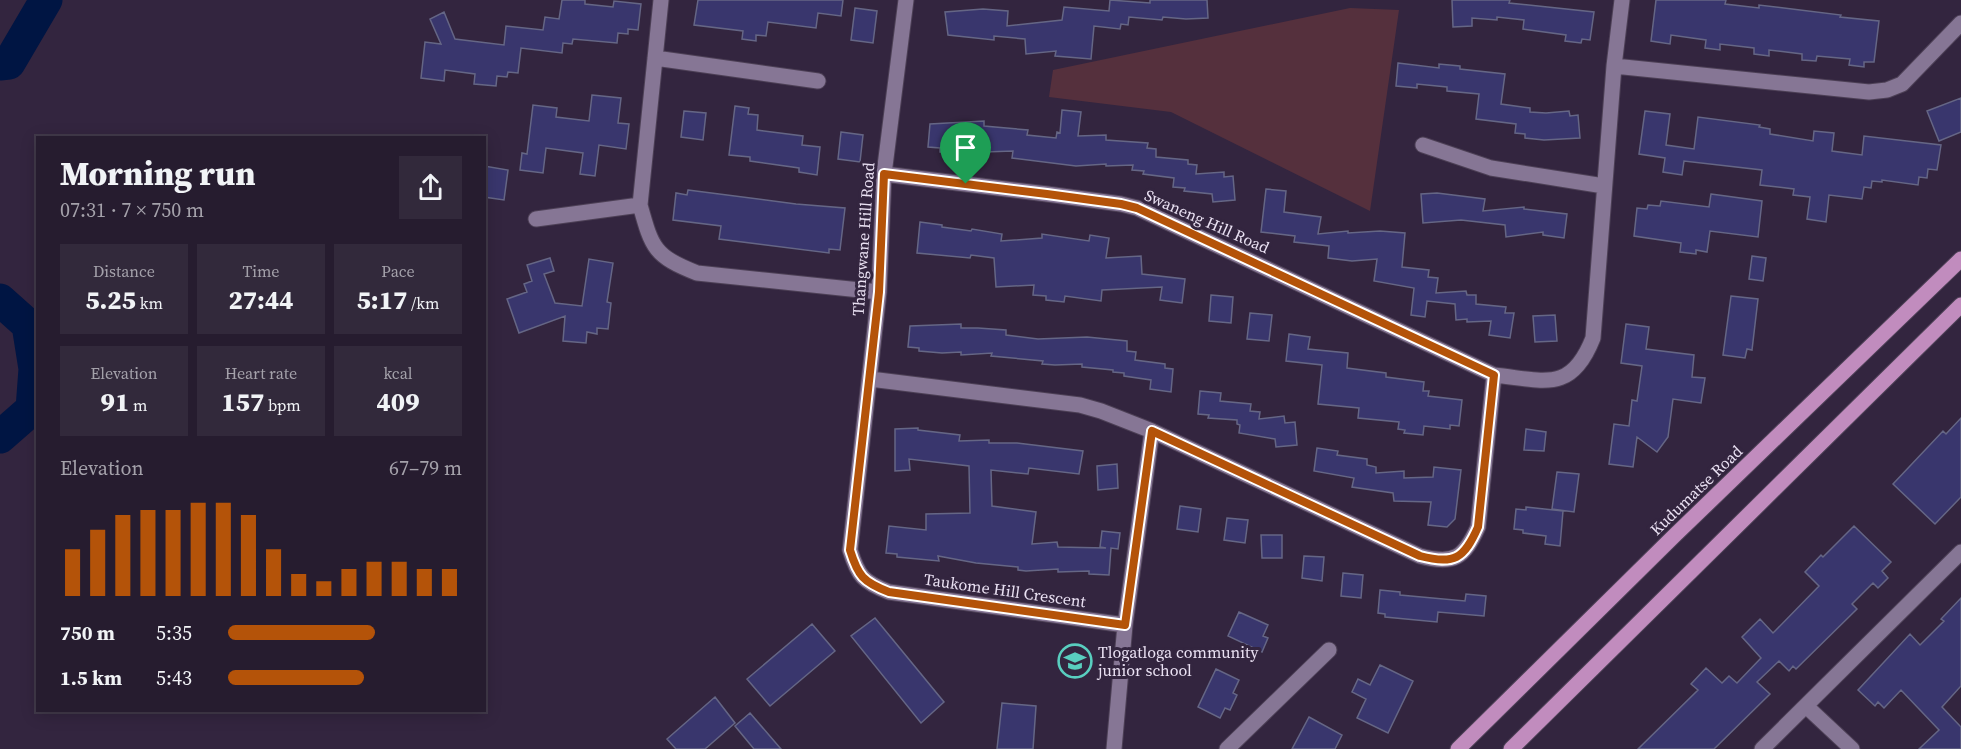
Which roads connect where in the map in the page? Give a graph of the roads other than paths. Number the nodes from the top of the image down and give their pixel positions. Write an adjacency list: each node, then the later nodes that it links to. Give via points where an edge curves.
1 (661, 0): 5 (street)
2 (906, 0): 9 (street, Thangwane Hill Road)
3 (1622, 0): 6 (street, Swaneng Hill Road)
4 (1961, 23): 6 (street, via 1902,84 1887,90 1869,92)
5 (655, 58): 7 (street); 11 (street)
6 (1614, 66): 10 (street, Swaneng Hill Road)
7 (818, 81)
8 (1423, 145): 10 (street, via 1491,168)
9 (884, 174): 14 (street, Thangwane Hill Road); 16 (street, Swaneng Hill Road, via 1137,208)
10 (1605, 186): 16 (street, Swaneng Hill Road, via 1593,338 1586,356 1565,377 1550,380)
11 (640, 205): 12 (street); 14 (street, via 659,253 697,273)
12 (536, 219)
13 (1961, 259): 26 (main road, Kudumatse Road)
14 (879, 292): 17 (street, Thangwane Hill Road)
15 (1961, 305): 27 (main road)
16 (1494, 375): 19 (street, via 1478,527 1470,546 1455,558 1437,561)
17 (870, 379): 18 (street, Thangwane Hill Road); 19 (street, via 1080,405)
18 (867, 408): 21 (street, Taukome Hill Crescent, via 850,550 855,567 868,584 889,592)
19 (1152, 431): 21 (street)
20 (1961, 552): 23 (street)
21 (1125, 625): 24 (street)
22 (1329, 650): 25 (street)
23 (1806, 706): 28 (street); 29 (street)
24 (1114, 749)
25 (1227, 749)
26 (1458, 749)
27 (1511, 749)
28 (1762, 749)
29 (1852, 749)

